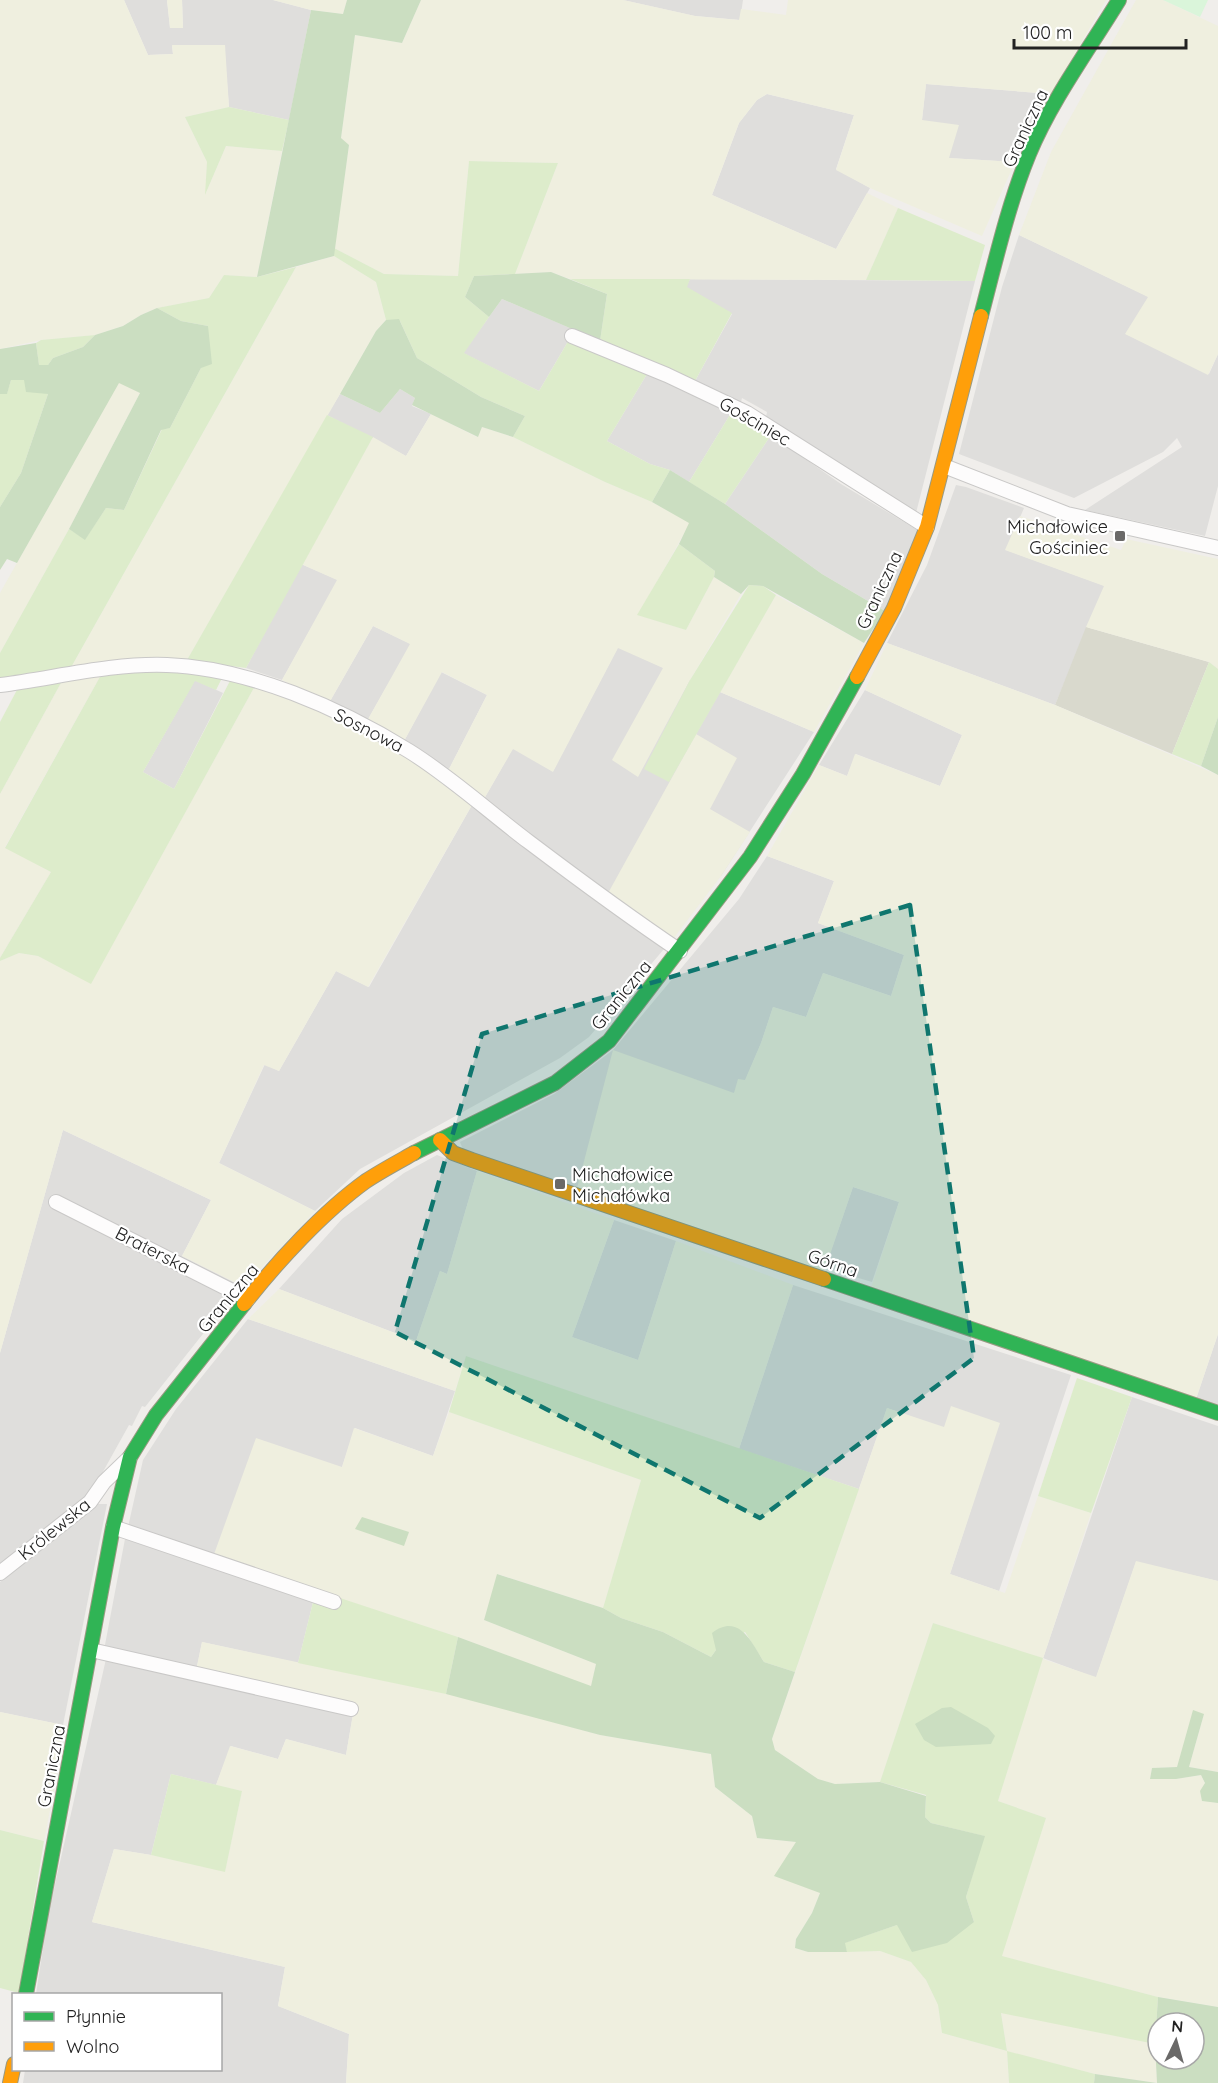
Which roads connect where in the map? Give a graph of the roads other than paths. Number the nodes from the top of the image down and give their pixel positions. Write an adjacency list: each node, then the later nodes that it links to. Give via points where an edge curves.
1 (1119, 0): 3 (street, Graniczna, via 1050,112 1029,154 999,246)
2 (572, 336): 4 (street, Gościniec, via 747,413)
3 (944, 466): 4 (street, Graniczna); 5 (street, via 1067,514)
4 (927, 527): 7 (street, Graniczna, via 894,608 803,774 750,857)
5 (1218, 548)
6 (0, 685): 7 (street, Sosnowa, via 107,667 167,665 229,673 271,684 362,724 410,752 599,896)
7 (680, 951): 8 (street, Graniczna, via 609,1041 555,1083)
8 (440, 1140): 10 (street, Graniczna, via 366,1181 288,1253); 11 (street, Górna, via 453,1153 472,1160)
9 (56, 1202): 10 (street, Braterska)
10 (248, 1299): 12 (street, Graniczna, via 156,1415)
11 (1218, 1413)
12 (130, 1457): 13 (street, Graniczna); 14 (street, Królewska, via 90,1502)
13 (113, 1527): 15 (street); 16 (street, Graniczna)
14 (0, 1573)
15 (334, 1602)
16 (91, 1650): 17 (street); 18 (street, Graniczna)
17 (351, 1709)
18 (26, 1993)

